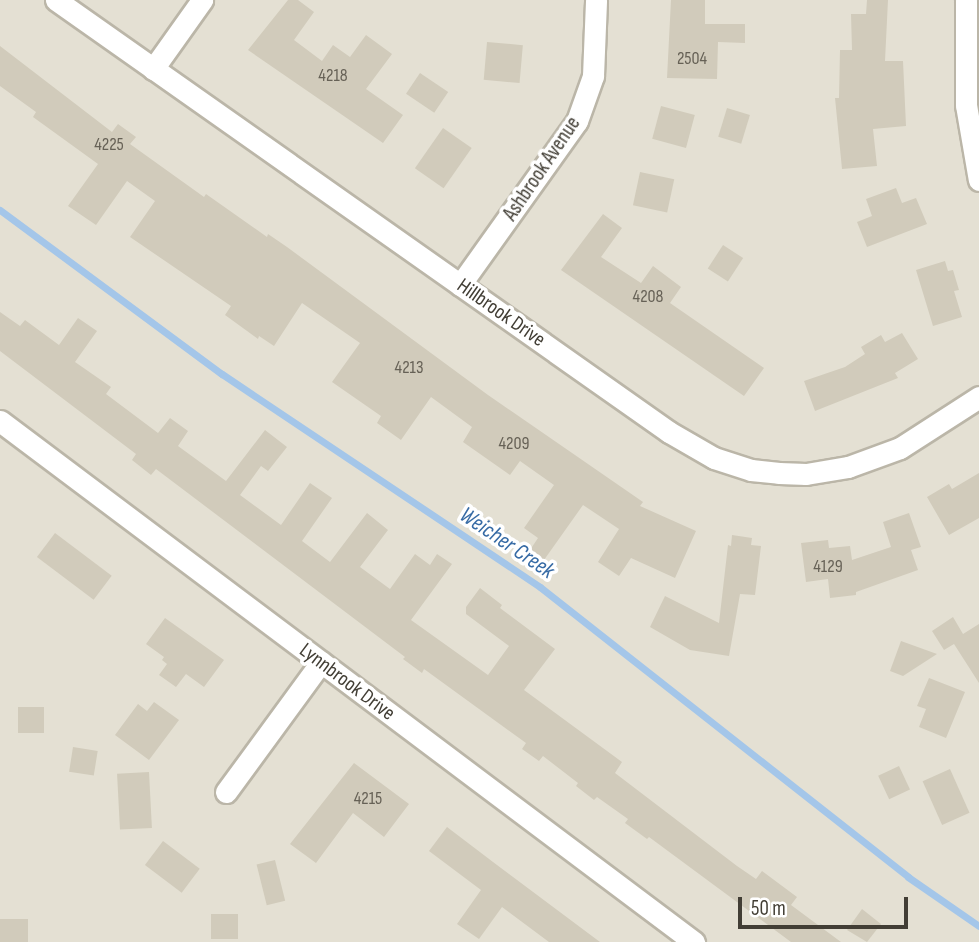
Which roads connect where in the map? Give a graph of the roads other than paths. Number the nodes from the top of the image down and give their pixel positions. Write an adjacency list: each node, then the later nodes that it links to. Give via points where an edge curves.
1 (56, 0): 5 (street, Hillbrook Drive)
2 (202, 0): 5 (street)
3 (596, 0): 7 (street, Ashbrook Avenue, via 593,76 577,121)
4 (965, 0): 6 (street, via 965,105)
5 (153, 69): 7 (street, Hillbrook Drive)
6 (979, 180)
7 (460, 285): 8 (street, Hillbrook Drive, via 692,447 751,470 806,474 848,467 900,448)
8 (979, 397)
9 (0, 421): 10 (street, Lynnbrook Drive)
10 (321, 662): 11 (street); 12 (street, Lynnbrook Drive)
11 (226, 792)
12 (694, 942)

